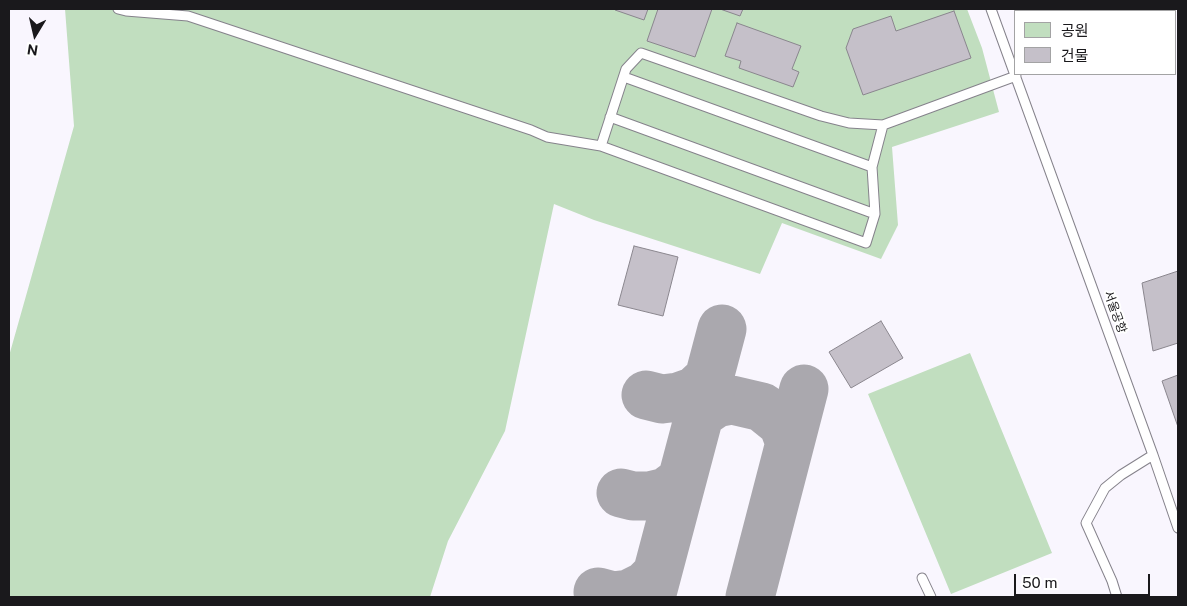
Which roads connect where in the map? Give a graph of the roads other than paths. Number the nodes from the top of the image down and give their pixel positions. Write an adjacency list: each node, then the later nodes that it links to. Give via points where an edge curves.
1 (118, 9): 8 (lane, via 188,16 547,137)
2 (991, 9): 3 (lane, 서울공항)
3 (1014, 71)
4 (1016, 76): 7 (lane); 11 (lane, 서울공항)
5 (624, 77): 6 (lane); 7 (lane, via 626,69 641,53 822,116 849,124); 9 (lane)
6 (610, 118): 8 (lane); 10 (lane)
7 (883, 125): 9 (lane)
8 (601, 146): 10 (lane, via 866,242)
9 (872, 167): 10 (lane)
10 (875, 214)
11 (1153, 455): 12 (lane, 서울공항); 15 (lane, via 1105,488 1086,523)
12 (1178, 528)
13 (922, 578): 14 (lane)
14 (931, 597)
15 (1117, 597)

